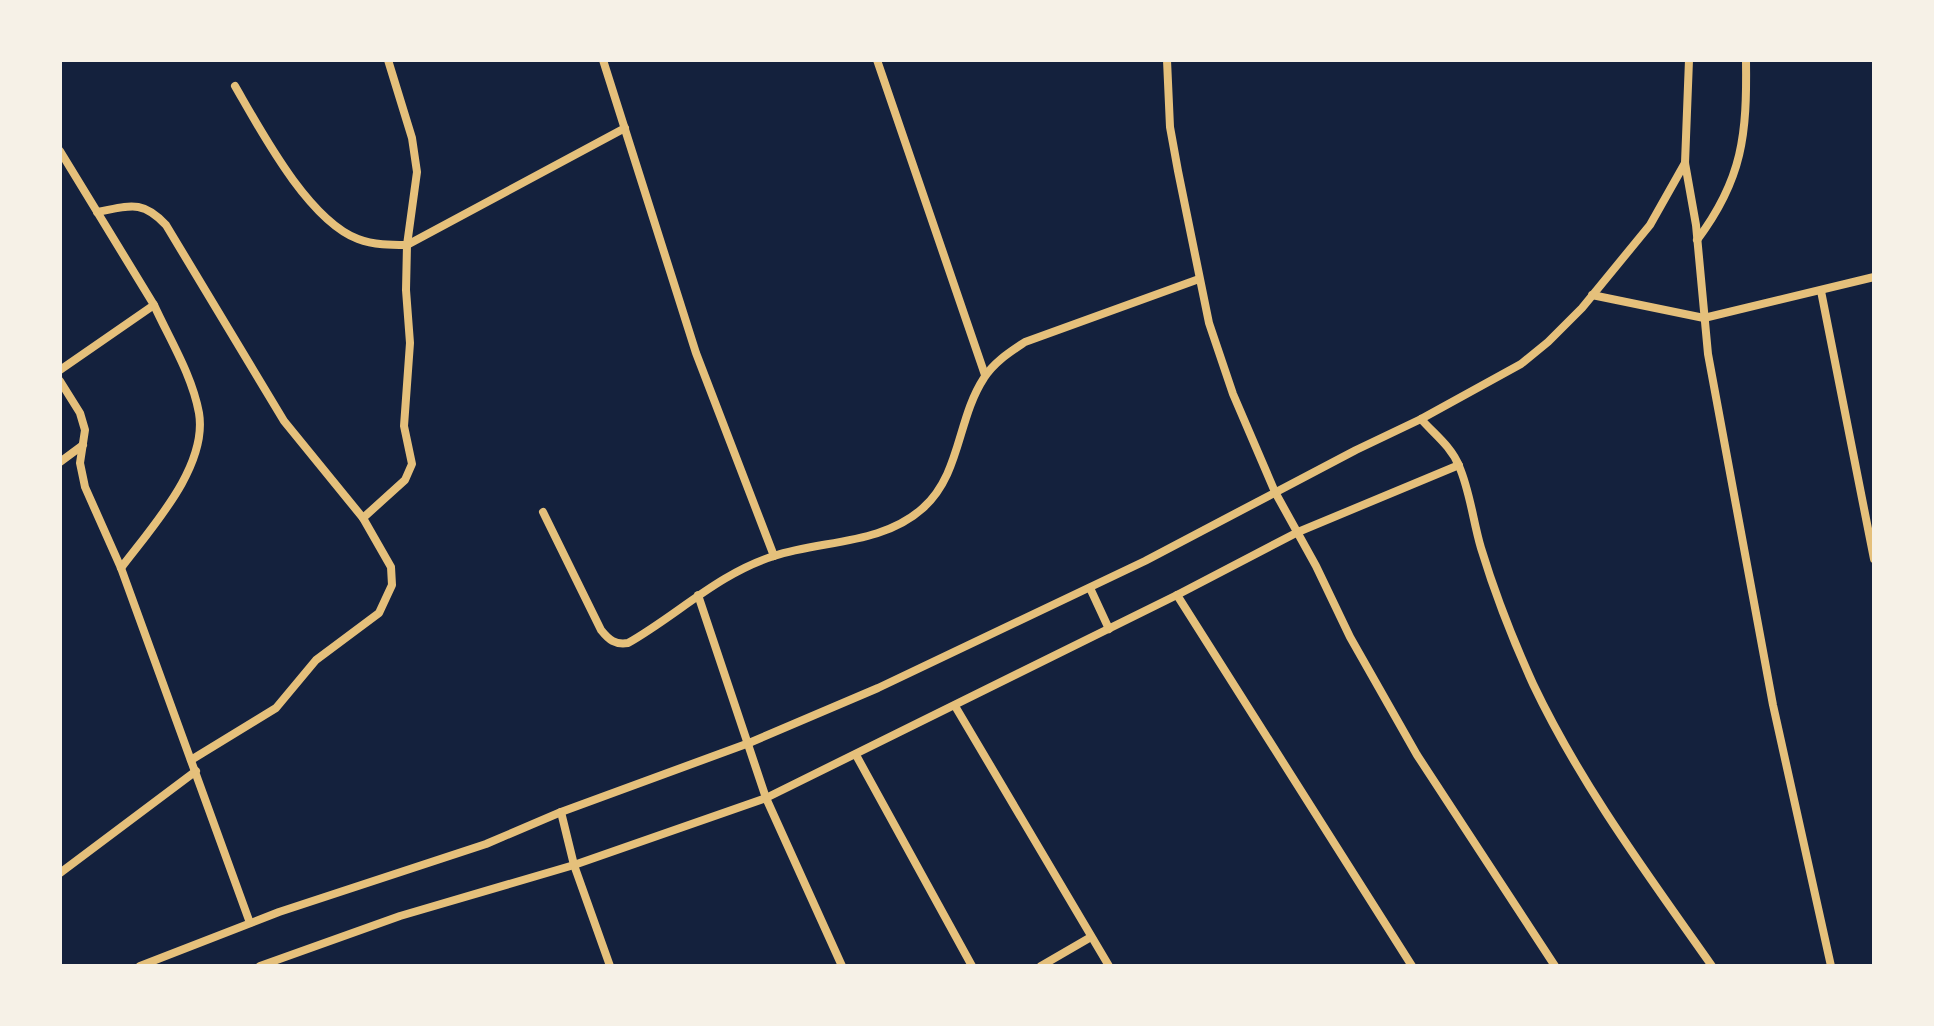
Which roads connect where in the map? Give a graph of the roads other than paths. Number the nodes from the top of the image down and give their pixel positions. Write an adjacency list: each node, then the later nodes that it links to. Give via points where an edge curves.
1 (388, 60): 13 (street, via 417,172)
2 (603, 60): 8 (street)
3 (877, 60): 21 (street)
4 (1167, 60): 15 (street, via 1170,127)
5 (1689, 60): 10 (street)
6 (1746, 60): 12 (street, via 1747,108 1731,187)
7 (235, 86): 13 (street, via 279,163 333,222 355,238)
8 (625, 128): 13 (street); 31 (street, via 701,368)
9 (60, 151): 11 (street)
10 (1685, 163): 12 (street); 17 (street, via 1650,225)
11 (97, 212): 18 (street); 29 (street, via 145,207 166,225 284,421)
12 (1697, 240): 19 (street)
13 (407, 245): 29 (street, via 410,343 404,426 412,464 405,480)
14 (1874, 277): 16 (street)
15 (1199, 279): 21 (street, via 1025,342); 27 (street, via 1233,394)
16 (1821, 291): 19 (street); 32 (street)
17 (1592, 295): 19 (street); 23 (street, via 1521,364)
18 (154, 305): 20 (street); 33 (street, via 190,381 199,416 197,445 175,496)
19 (1704, 318): 59 (street, via 1773,705)
20 (60, 370)
21 (985, 375): 31 (street, via 949,472 939,492 920,510 900,524 853,540)
22 (60, 381): 24 (street, via 80,413)
23 (1421, 419): 26 (street); 27 (street)
24 (84, 444): 25 (street); 33 (street, via 80,474)
25 (60, 462)
26 (1459, 465): 30 (street); 58 (street, via 1481,548 1532,682 1614,826)
27 (1275, 492): 30 (street); 34 (street)
28 (543, 512): 35 (street, via 601,630 618,645)
29 (363, 518): 41 (street, via 391,567 392,585 379,613 316,660 276,708)
30 (1298, 532): 36 (street); 57 (street, via 1417,755)
31 (774, 556): 35 (street)
32 (1874, 559)
33 (121, 568): 41 (street)
34 (1091, 592): 37 (street); 39 (street)
35 (698, 595): 39 (street)
36 (1177, 595): 37 (street); 56 (street)
37 (1109, 629): 38 (street)
38 (955, 706): 40 (street); 48 (street)
39 (749, 743): 43 (street); 44 (street)
40 (856, 755): 43 (street); 53 (street)
41 (191, 760): 42 (street)
42 (196, 771): 46 (street); 47 (street)
43 (766, 798): 45 (street); 52 (street)
44 (561, 812): 45 (street); 47 (street, via 486,844)
45 (574, 865): 50 (street, via 400,916); 51 (street)
46 (60, 873)
47 (250, 923): 49 (street)
48 (1091, 937): 54 (street); 55 (street)
49 (140, 966)
50 (260, 966)
51 (610, 966)
52 (842, 966)
53 (972, 966)
54 (1041, 966)
55 (1109, 966)
56 (1412, 966)
57 (1555, 966)
58 (1712, 966)
59 (1831, 966)

